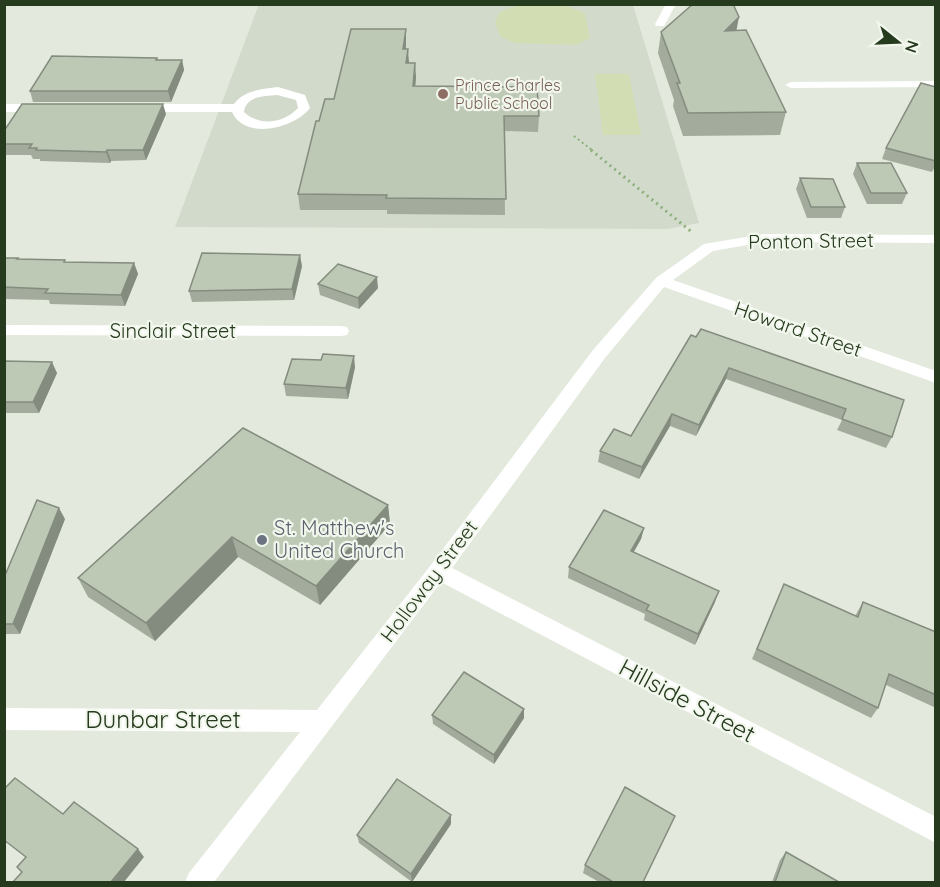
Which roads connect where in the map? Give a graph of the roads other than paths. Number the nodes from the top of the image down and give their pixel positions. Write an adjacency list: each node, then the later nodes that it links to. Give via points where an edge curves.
1 (671, 4): 2 (street)
2 (660, 24)
3 (936, 84): 4 (street)
4 (791, 85)
5 (4, 108): 6 (street)
6 (52, 108)
7 (124, 108): 8 (street)
8 (238, 108): 8 (street, via 241,118 257,124 287,121 304,108 301,98 278,91 256,94)
9 (936, 239): 10 (street, Ponton Street, via 764,238 709,248)
10 (661, 281): 13 (street, Howard Street); 14 (street, Holloway Street, via 599,354)
11 (4, 330): 12 (street, Sinclair Street)
12 (341, 331)
13 (936, 376)
14 (438, 571): 16 (street, Holloway Street); 17 (street, Hillside Street)
15 (4, 719): 16 (street, Dunbar Street)
16 (321, 721): 18 (street, Holloway Street)
17 (936, 831)
18 (198, 882)

